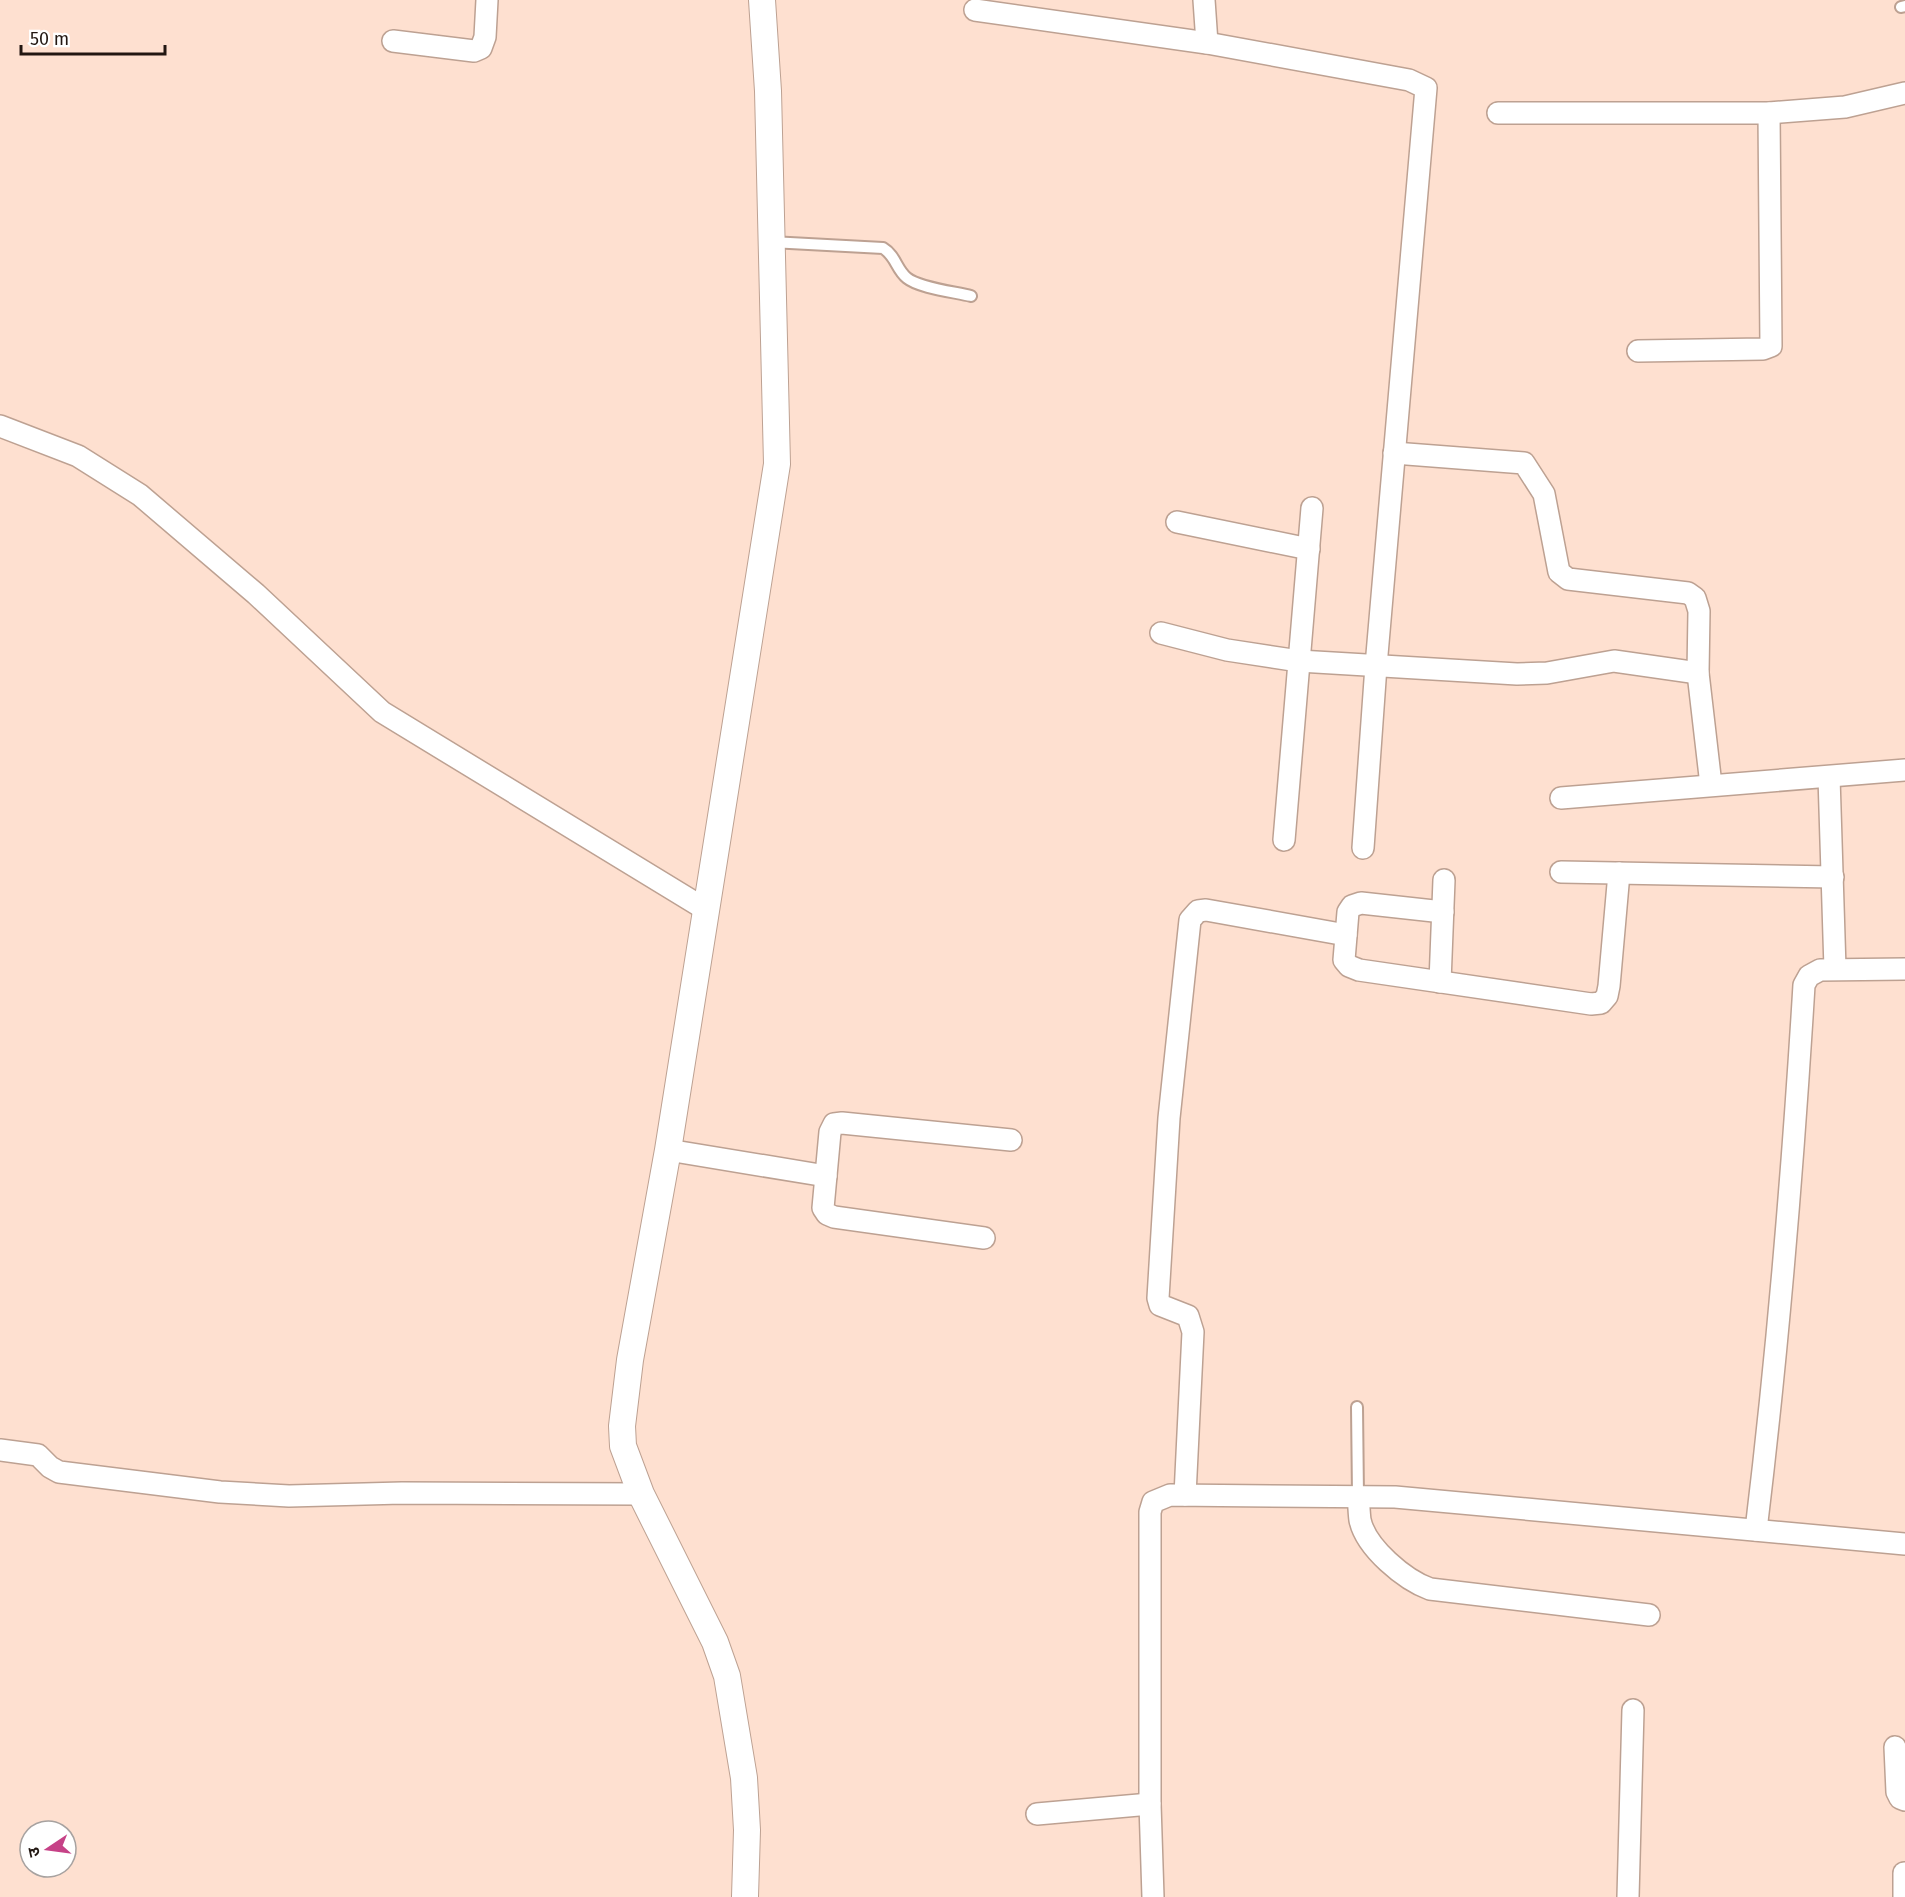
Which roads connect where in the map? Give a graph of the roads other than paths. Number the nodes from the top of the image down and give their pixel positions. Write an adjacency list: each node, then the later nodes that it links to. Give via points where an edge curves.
1 (487, 0): 5 (street, via 481,48 474,51)
2 (762, 0): 10 (street)
3 (1204, 0): 6 (street)
4 (975, 10): 6 (street)
5 (393, 41)
6 (1207, 43): 14 (street, via 1409,80 1426,88)
7 (1905, 93): 9 (street, via 1845,106)
8 (1498, 112): 9 (street)
9 (1769, 113): 12 (street, via 1771,346)
10 (771, 242): 11 (lane, via 884,248 892,253 907,278); 32 (street, via 777,464)
11 (971, 296)
12 (1638, 351)
13 (0, 426): 32 (street, via 78,456 140,495 256,594 382,712)
14 (1394, 453): 20 (street); 21 (street, via 1524,463 1544,494 1559,573 1568,579 1695,597)
15 (1312, 508): 17 (street)
16 (1177, 522): 17 (street)
17 (1309, 549): 19 (street)
18 (1161, 633): 19 (street, via 1227,650)
19 (1299, 662): 20 (street); 26 (street)
20 (1376, 666): 21 (street, via 1517,674 1614,662); 27 (street)
21 (1698, 673): 24 (street)
22 (1905, 770): 23 (street)
23 (1829, 777): 24 (street); 30 (street)
24 (1711, 785): 25 (street)
25 (1561, 798)
26 (1284, 840)
27 (1363, 848)
28 (1561, 872): 29 (street)
29 (1619, 873): 30 (street); 37 (street, via 1609,986 1601,1003)
30 (1833, 877): 35 (street)
31 (1444, 880): 33 (street)
32 (705, 909): 39 (street)
33 (1443, 912): 34 (street, via 1361,903 1348,912); 37 (street)
34 (1346, 935): 37 (street, via 1344,960 1349,966); 45 (street, via 1206,910 1198,910 1190,920 1169,1118 1158,1298 1160,1305 1188,1316 1193,1332)
35 (1835, 969): 36 (street); 47 (street, via 1820,970 1809,976 1804,985 1772,1402)
36 (1905, 969)
37 (1440, 982)
38 (1011, 1140): 40 (street, via 834,1124)
39 (668, 1150): 40 (street); 44 (street, via 622,1426 623,1446)
40 (826, 1176): 41 (street, via 823,1208 834,1217)
41 (984, 1238)
42 (1357, 1407): 46 (lane)
43 (0, 1450): 44 (street, via 38,1455 59,1472 220,1492 289,1496)
44 (641, 1494): 56 (street, via 715,1642 727,1676 744,1778)
45 (1185, 1495): 46 (street); 53 (street, via 1159,1497 1150,1512)
46 (1358, 1496): 47 (street); 49 (street, via 1366,1536 1413,1583 1430,1589)
47 (1756, 1530): 48 (street)
48 (1905, 1544)
49 (1649, 1615)
50 (1633, 1710): 58 (street)
51 (1895, 1747): 52 (street, via 1897,1792)
52 (1905, 1800)
53 (1150, 1804): 54 (street); 57 (street)
54 (1037, 1814)
55 (1904, 1873): 59 (street)
56 (745, 1897)
57 (1153, 1897)
58 (1628, 1897)
59 (1904, 1897)

